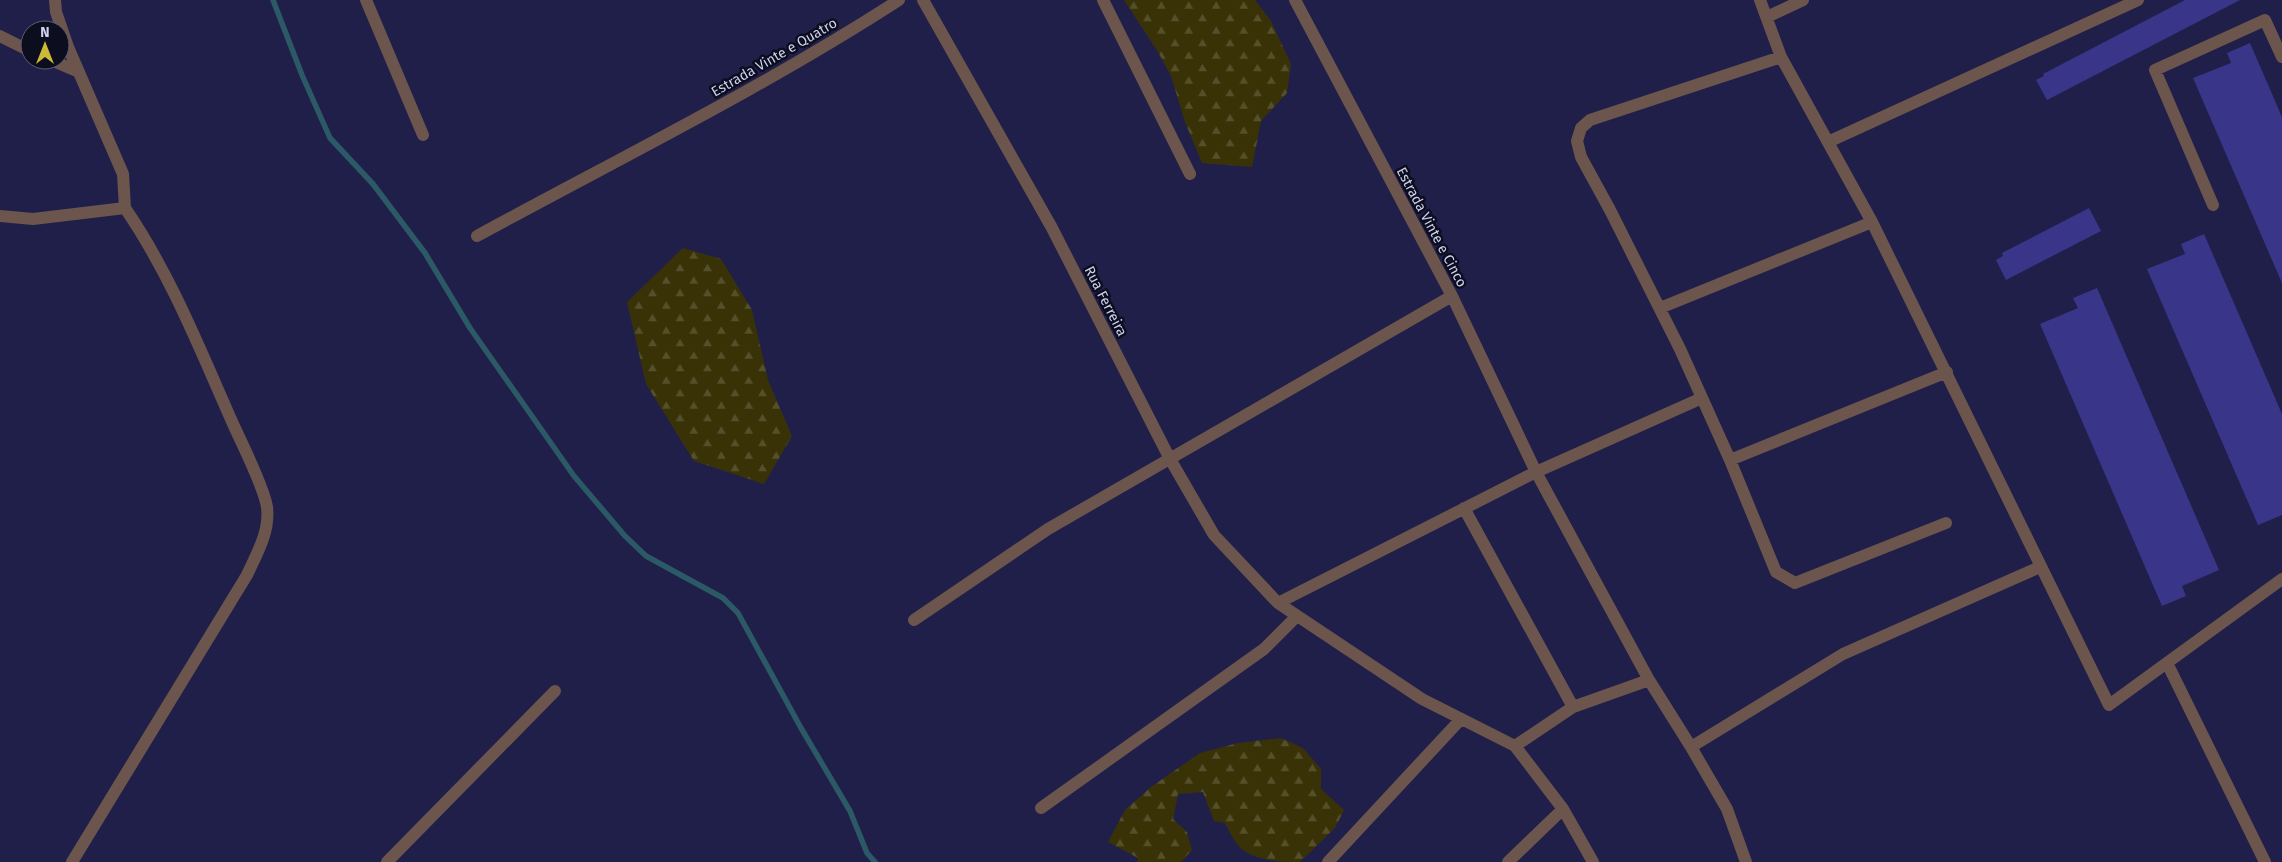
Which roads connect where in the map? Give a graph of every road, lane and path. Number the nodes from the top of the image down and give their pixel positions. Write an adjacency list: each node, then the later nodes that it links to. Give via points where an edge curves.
1 (55, 0): 16 (street, via 56,12)
2 (366, 0): 17 (street)
3 (898, 0): 24 (street, Estrada Vinte e Quatro, via 690,123)
4 (924, 0): 29 (street, Rua Ferreira, via 1052,228)
5 (1103, 0): 19 (street)
6 (1295, 0): 25 (street, Estrada Vinte e Cinco)
7 (1760, 0): 10 (street)
8 (1803, 0): 10 (street)
9 (2138, 0): 18 (street)
10 (1767, 17): 13 (street)
11 (0, 36): 12 (street)
12 (20, 46)
13 (1781, 57): 18 (street); 26 (street, via 1590,120 1581,128 1577,141 1581,157)
14 (2282, 57): 20 (street, via 2265,20 2156,70)
15 (70, 68): 16 (street)
16 (79, 72): 21 (street, via 123,174)
17 (423, 135)
18 (1828, 142): 23 (street)
19 (1190, 174)
20 (2212, 205)
21 (125, 208): 22 (street, via 33,219); 48 (street, via 167,278 255,473 267,504 268,520 264,540 247,575)
22 (0, 216)
23 (1872, 222): 26 (street); 27 (street)
24 (477, 236)
25 (1452, 296): 29 (street); 31 (street, Estrada Vinte e Cinco)
26 (1660, 308): 28 (street)
27 (1947, 372): 30 (street); 34 (street)
28 (1702, 398): 30 (street); 31 (street)
29 (1170, 459): 36 (street, Rua Ferreira, via 1214,535); 38 (street, via 1048,529)
30 (1730, 460): 33 (street, via 1776,572 1795,583)
31 (1536, 472): 32 (street); 40 (street, Estrada Vinte e Cinco)
32 (1464, 508): 36 (street); 42 (street)
33 (1946, 522)
34 (2040, 567): 39 (street, via 2109,705); 45 (street, via 1843,654)
35 (2282, 578): 39 (street)
36 (1278, 603): 37 (street, Rua Ferreira)
37 (1297, 616): 43 (street, Rua Ferreira, via 1422,699); 46 (street, via 1264,649)
38 (914, 620)
39 (2167, 664): 54 (street)
40 (1648, 680): 42 (street); 45 (street, Estrada Vinte e Cinco)
41 (555, 691): 49 (street)
42 (1573, 707): 44 (street)
43 (1461, 719): 44 (street, Rua Ferreira); 50 (street)
44 (1514, 746): 47 (street)
45 (1691, 747): 53 (street, Estrada Vinte e Cinco, via 1727,809)
46 (1041, 808)
47 (1563, 809): 51 (street); 52 (street)
48 (72, 862)
49 (387, 862)
50 (1328, 862)
51 (1508, 862)
52 (1593, 862)
53 (1746, 862)
54 (2265, 862)

